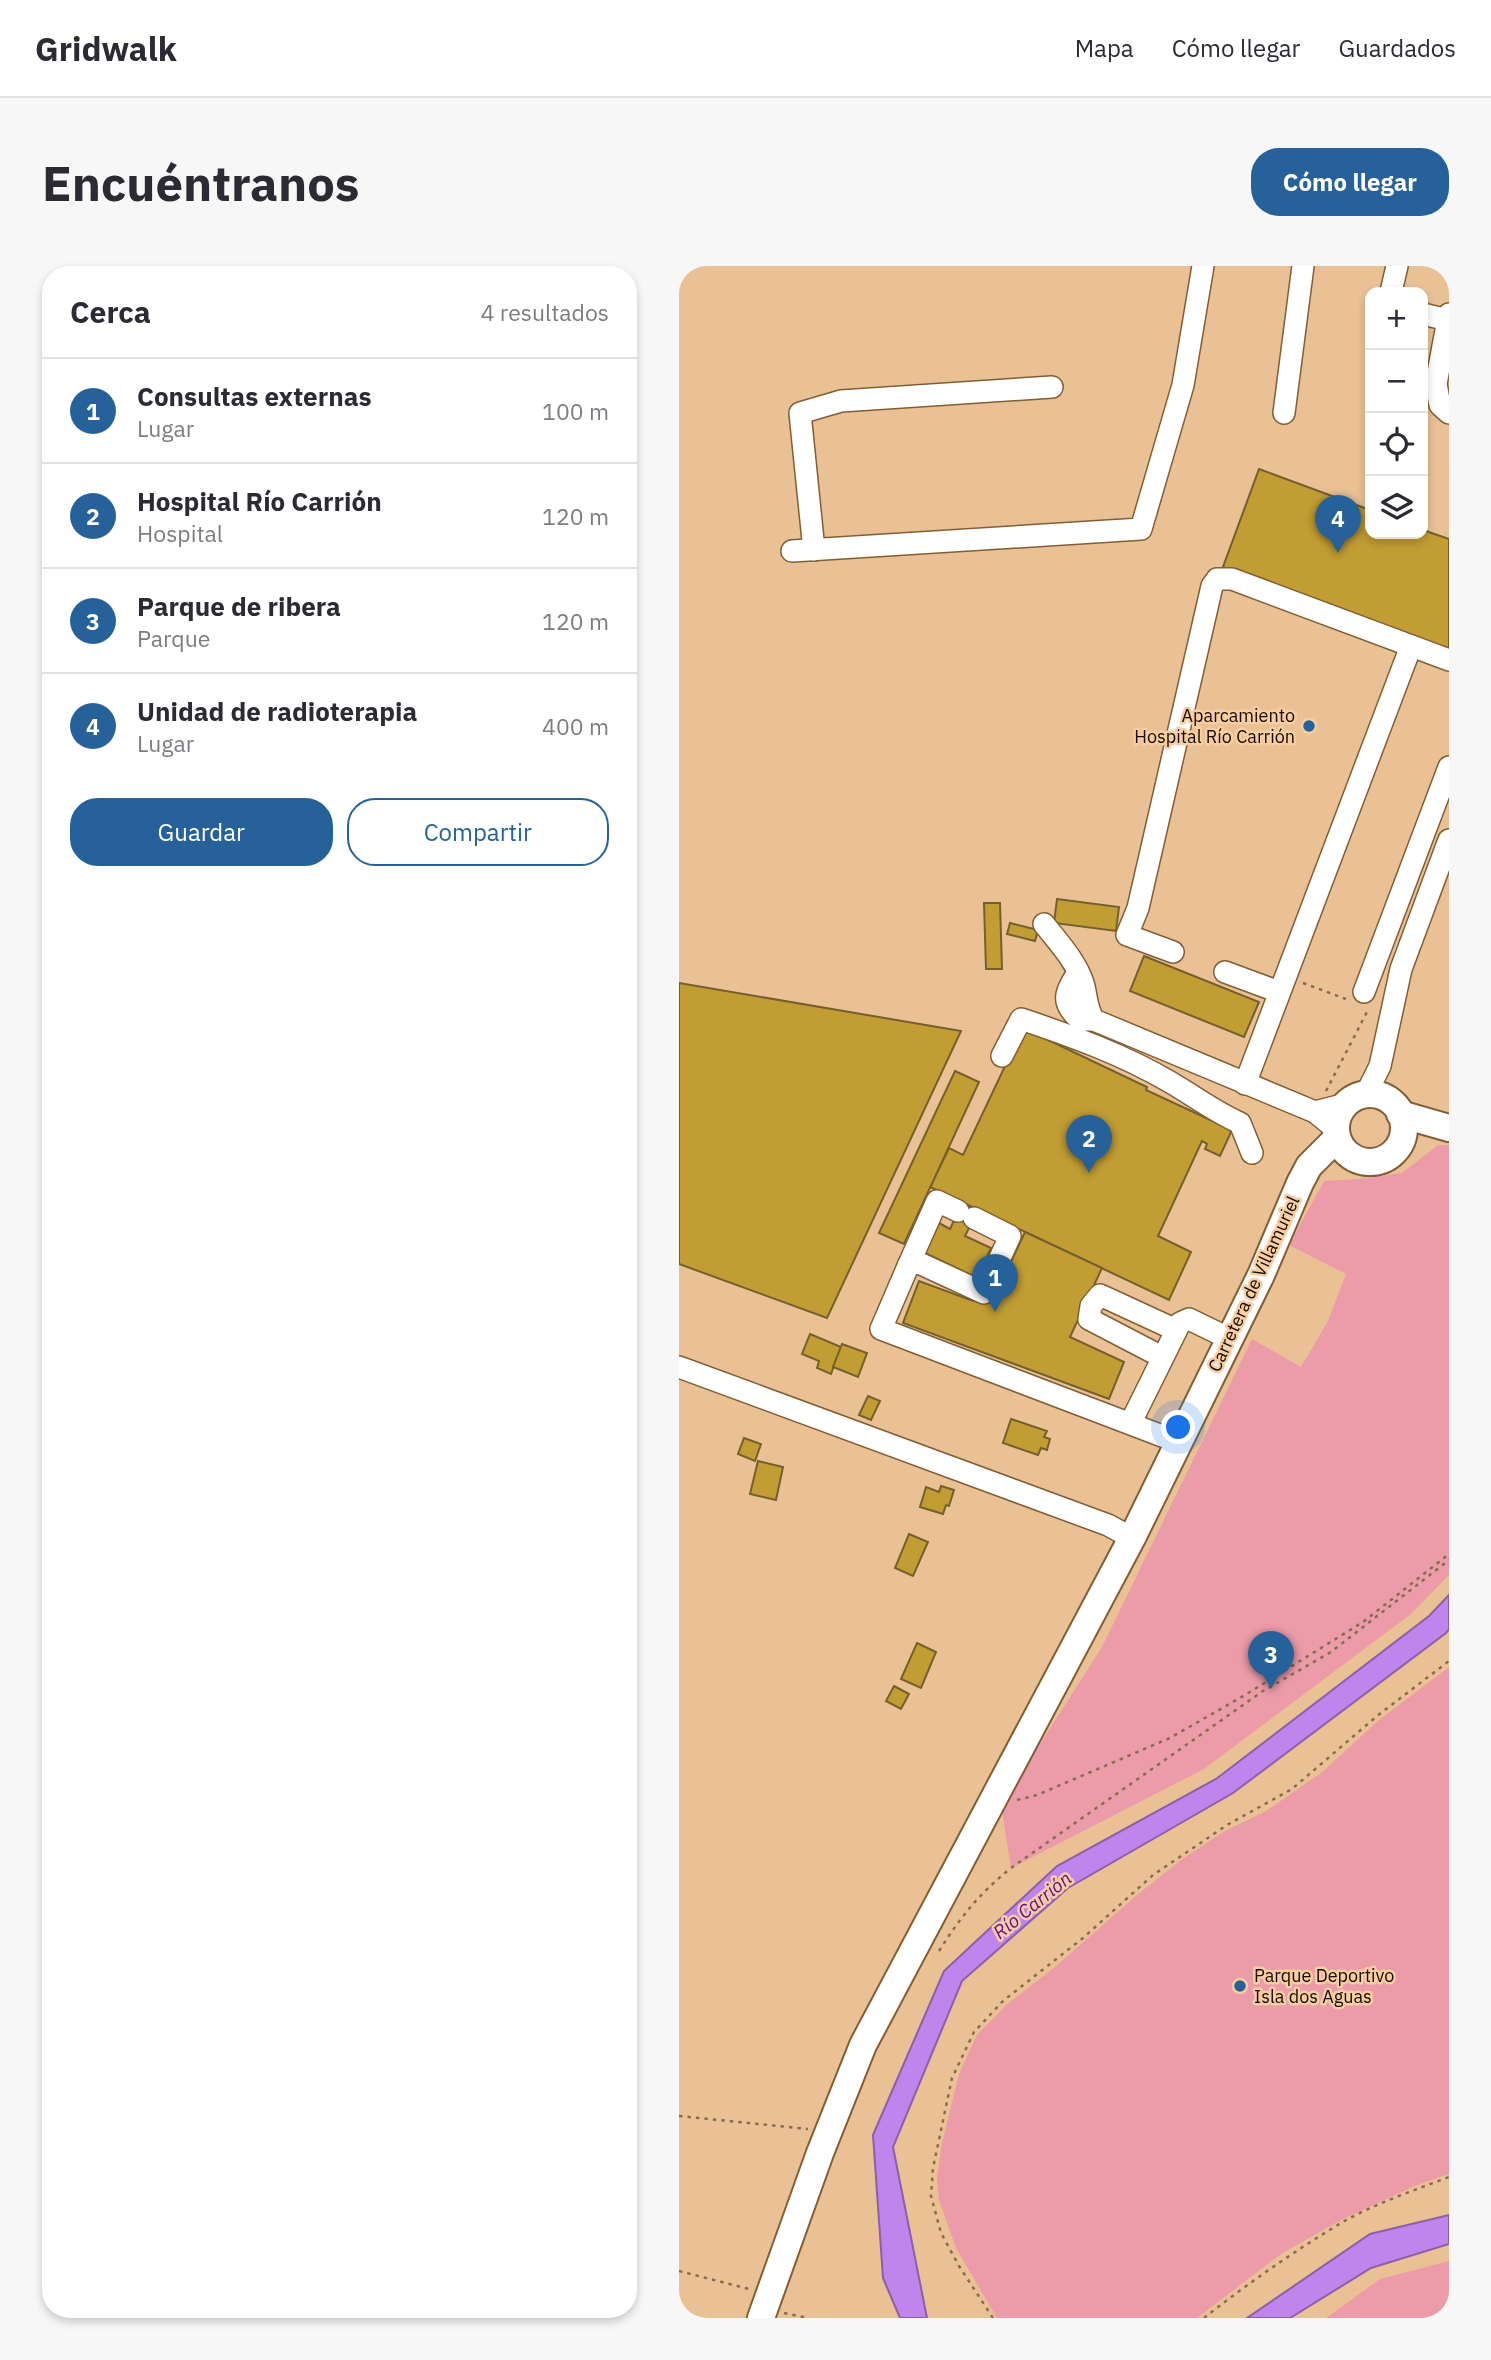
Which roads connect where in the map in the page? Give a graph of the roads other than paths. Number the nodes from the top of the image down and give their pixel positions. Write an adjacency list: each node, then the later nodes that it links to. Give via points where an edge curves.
1 (1203, 266): 10 (street, via 1183,385 1141,529)
2 (1303, 266): 8 (street)
3 (1397, 266): 4 (street)
4 (1392, 287)
5 (1428, 315): 6 (street)
6 (1448, 317): 9 (street, via 1436,384 1440,405)
7 (1052, 387): 10 (street, via 841,401 800,413)
8 (1284, 413)
9 (1449, 413)
10 (814, 550): 11 (street)
11 (792, 551)
12 (1411, 646): 13 (street); 17 (street, via 1232,579 1217,579 1138,908 1127,935); 19 (street)
13 (1449, 660)
14 (1449, 767): 20 (street)
15 (1449, 840): 23 (street, via 1401,969 1380,1066)
16 (1044, 924): 22 (street, via 1072,961 1094,1020)
17 (1173, 953)
18 (1225, 972): 19 (street)
19 (1282, 984): 22 (street)
20 (1360, 999)
21 (1002, 1056): 29 (street, via 1021,1019 1081,1040 1170,1082 1240,1124)
22 (1245, 1084): 24 (street)
23 (1356, 1099): 24 (street); 25 (main road, via 1387,1098); 28 (main road, via 1336,1120)
24 (1315, 1112): 28 (street)
25 (1400, 1114): 26 (main road); 27 (main road)
26 (1447, 1128): 27 (main road)
27 (1401, 1140): 28 (main road, via 1379,1160 1359,1160)
28 (1341, 1141): 32 (main road, Carretera de Villamuriel, via 1310,1166 1300,1183)
29 (1252, 1153)
30 (909, 1264): 30 (street, via 937,1200 1010,1236 984,1293 919,1263); 35 (street, via 881,1329)
31 (1176, 1330): 32 (street, via 1189,1319); 33 (street); 33 (street, via 1100,1295 1091,1306 1089,1319)
32 (1230, 1339): 36 (main road, Carretera de Villamuriel)
33 (1162, 1357): 35 (street)
34 (679, 1367): 37 (street, via 1095,1520)
35 (1131, 1422): 36 (street)
36 (1178, 1442): 37 (main road, Carretera de Villamuriel)
37 (1132, 1538): 38 (main road, Carretera de Villamuriel, via 863,2045)
38 (765, 2307)

